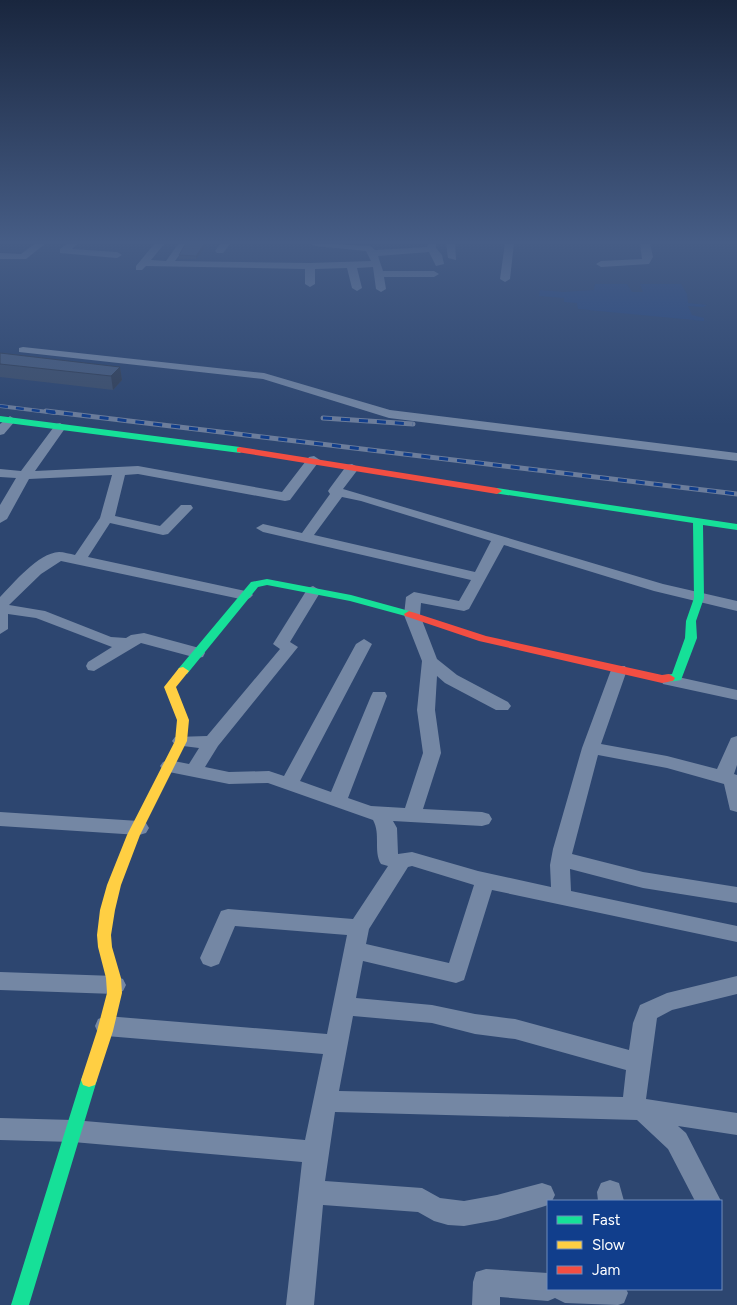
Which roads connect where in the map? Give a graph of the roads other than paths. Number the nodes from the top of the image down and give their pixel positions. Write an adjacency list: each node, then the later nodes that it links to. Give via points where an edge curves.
1 (23, 350): 4 (street, via 264,376 389,414)
2 (3, 424): 3 (street)
3 (60, 427): 5 (street); 9 (street)
4 (737, 457)
5 (314, 460): 6 (street); 7 (street, via 285,497 138,470)
6 (352, 468): 11 (street, via 335,489); 15 (street)
7 (120, 470): 9 (street); 13 (street)
8 (0, 473): 9 (street)
9 (20, 481): 10 (street); 14 (street)
10 (0, 487)
11 (338, 493): 18 (street); 19 (street, via 365,498)
12 (186, 508): 13 (street, via 163,531)
13 (107, 518): 20 (street)
14 (0, 519)
15 (698, 522): 16 (street); 24 (street)
16 (737, 527)
17 (263, 528): 18 (street)
18 (305, 538): 21 (street)
19 (499, 540): 21 (street); 24 (street)
20 (80, 558): 23 (street); 25 (street, via 60,556 48,561)
21 (479, 578): 28 (street, via 464,606 414,597)
22 (312, 591): 23 (street, via 260,582); 28 (street); 41 (street, via 285,646)
23 (245, 595): 32 (street)
24 (699, 598): 26 (street); 36 (street, via 691,621 691,638 677,677)
25 (0, 606): 30 (street, via 39,614 109,642)
26 (737, 606)
27 (0, 613): 29 (street)
28 (412, 614): 33 (street); 35 (street, via 483,639)
29 (0, 630)
30 (127, 643): 32 (street, via 144,638); 34 (street)
31 (364, 644): 47 (street)
32 (196, 653): 40 (street, via 170,687 183,720)
33 (430, 661): 39 (street, via 451,679); 51 (street, via 426,710 432,753)
34 (94, 666)
35 (618, 670): 36 (street); 43 (street)
36 (669, 680): 37 (street)
37 (737, 695)
38 (379, 696): 48 (street)
39 (502, 706)
40 (182, 741): 41 (street); 44 (street)
41 (212, 742): 45 (street)
42 (737, 742): 46 (street)
43 (591, 748): 46 (street, via 667,762); 56 (street)
44 (169, 766): 45 (street); 54 (street)
45 (194, 771): 47 (street, via 229,778 269,777)
46 (731, 779): 49 (street)
47 (289, 784): 48 (street)
48 (336, 801): 50 (street, via 360,811)
49 (737, 805)
50 (379, 814): 51 (street); 55 (street, via 387,828)
51 (412, 814): 53 (street)
52 (0, 818): 54 (street)
53 (482, 819)
54 (138, 828): 65 (street, via 113,888 104,937)
55 (388, 859)
56 (561, 859): 58 (street, via 642,880); 59 (street)
57 (485, 881): 59 (street); 60 (street, via 412,858 402,860); 62 (street, via 456,974)
58 (737, 895)
59 (561, 896): 61 (street)
60 (360, 928): 62 (street); 63 (street, via 228,917)
61 (737, 934)
62 (355, 950): 67 (street)
63 (211, 958)
64 (0, 981): 65 (street)
65 (115, 985): 68 (street)
66 (737, 985): 70 (street, via 667,1002 648,1012)
67 (344, 1006): 69 (street); 70 (street, via 432,1014 503,1027)
68 (106, 1026): 69 (street); 75 (street)
69 (337, 1045): 71 (street)
70 (640, 1063): 72 (street)
71 (325, 1101): 72 (street); 76 (street)
72 (639, 1110): 73 (street); 79 (street, via 677,1141)
73 (737, 1124)
74 (0, 1129): 75 (street)
75 (73, 1131): 76 (street); 83 (street)
76 (315, 1152): 77 (street)
77 (311, 1192): 78 (street, via 422,1200 430,1207 462,1214); 84 (street)
78 (542, 1195)
79 (707, 1200)
80 (547, 1287): 85 (street, via 486,1282)
81 (577, 1290): 82 (street, via 614,1293)
82 (613, 1290)
83 (20, 1305)
84 (300, 1305)
85 (486, 1305)

